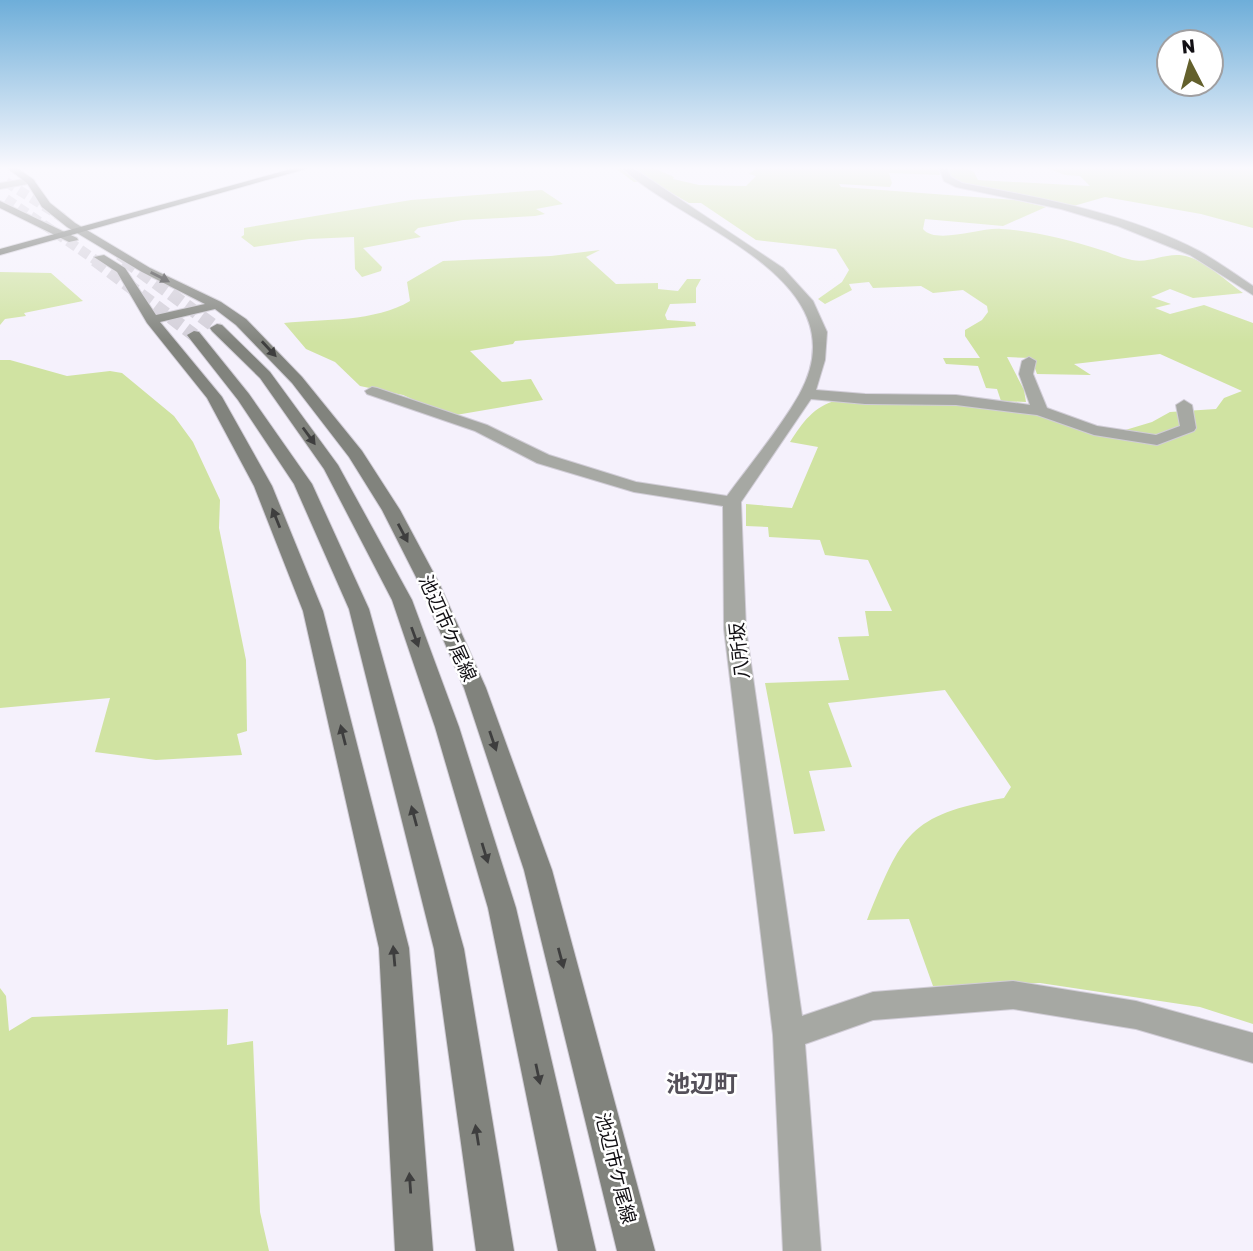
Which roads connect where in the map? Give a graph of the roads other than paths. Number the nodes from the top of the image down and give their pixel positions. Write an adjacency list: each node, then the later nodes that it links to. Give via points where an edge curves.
1 (58, 226): 7 (street, 池辺市ケ尾線)
2 (64, 226): 7 (street, 池辺市ケ尾線)
3 (79, 226): 7 (main road)
4 (81, 226): 7 (main road)
5 (716, 226): 15 (street, via 779,270 809,304 820,332 818,360)
6 (1128, 226): 10 (street, via 1194,253)
7 (67, 230): 8 (main road); 9 (main road); 11 (street, 池辺市ケ尾線, via 121,271); 12 (street, 池辺市ケ尾線, one-way to 12, via 146,270)
8 (0, 244)
9 (0, 252)
10 (1253, 291)
11 (152, 320): 12 (street); 21 (street, 池辺市ケ尾線, one-way to 11, via 394,947 313,611 264,486 220,408)
12 (210, 323): 22 (street, 池辺市ケ尾線, one-way to 12, via 449,949 359,609 303,484 244,397); 23 (street, 池辺市ケ尾線, one-way to 23, via 265,375 332,468 402,600 447,727 502,908); 24 (street, 池辺市ケ尾線, one-way to 24, via 265,345 297,380 356,455 429,583 475,688 538,870)
13 (1029, 361): 17 (street, via 1026,374)
14 (372, 391): 18 (street, via 481,428 543,460 634,487)
15 (807, 394): 17 (street, via 956,400); 18 (street)
16 (1184, 405): 17 (street, via 1188,428 1157,440 1094,430)
17 (1040, 411)
18 (732, 502): 19 (street, 八所坂, via 735,629)
19 (789, 1035): 20 (street, via 873,1006 1013,995 1136,1015); 25 (street, 八所坂)
20 (1253, 1048)
21 (414, 1251)
22 (495, 1251)
23 (577, 1251)
24 (636, 1251)
25 (802, 1251)

